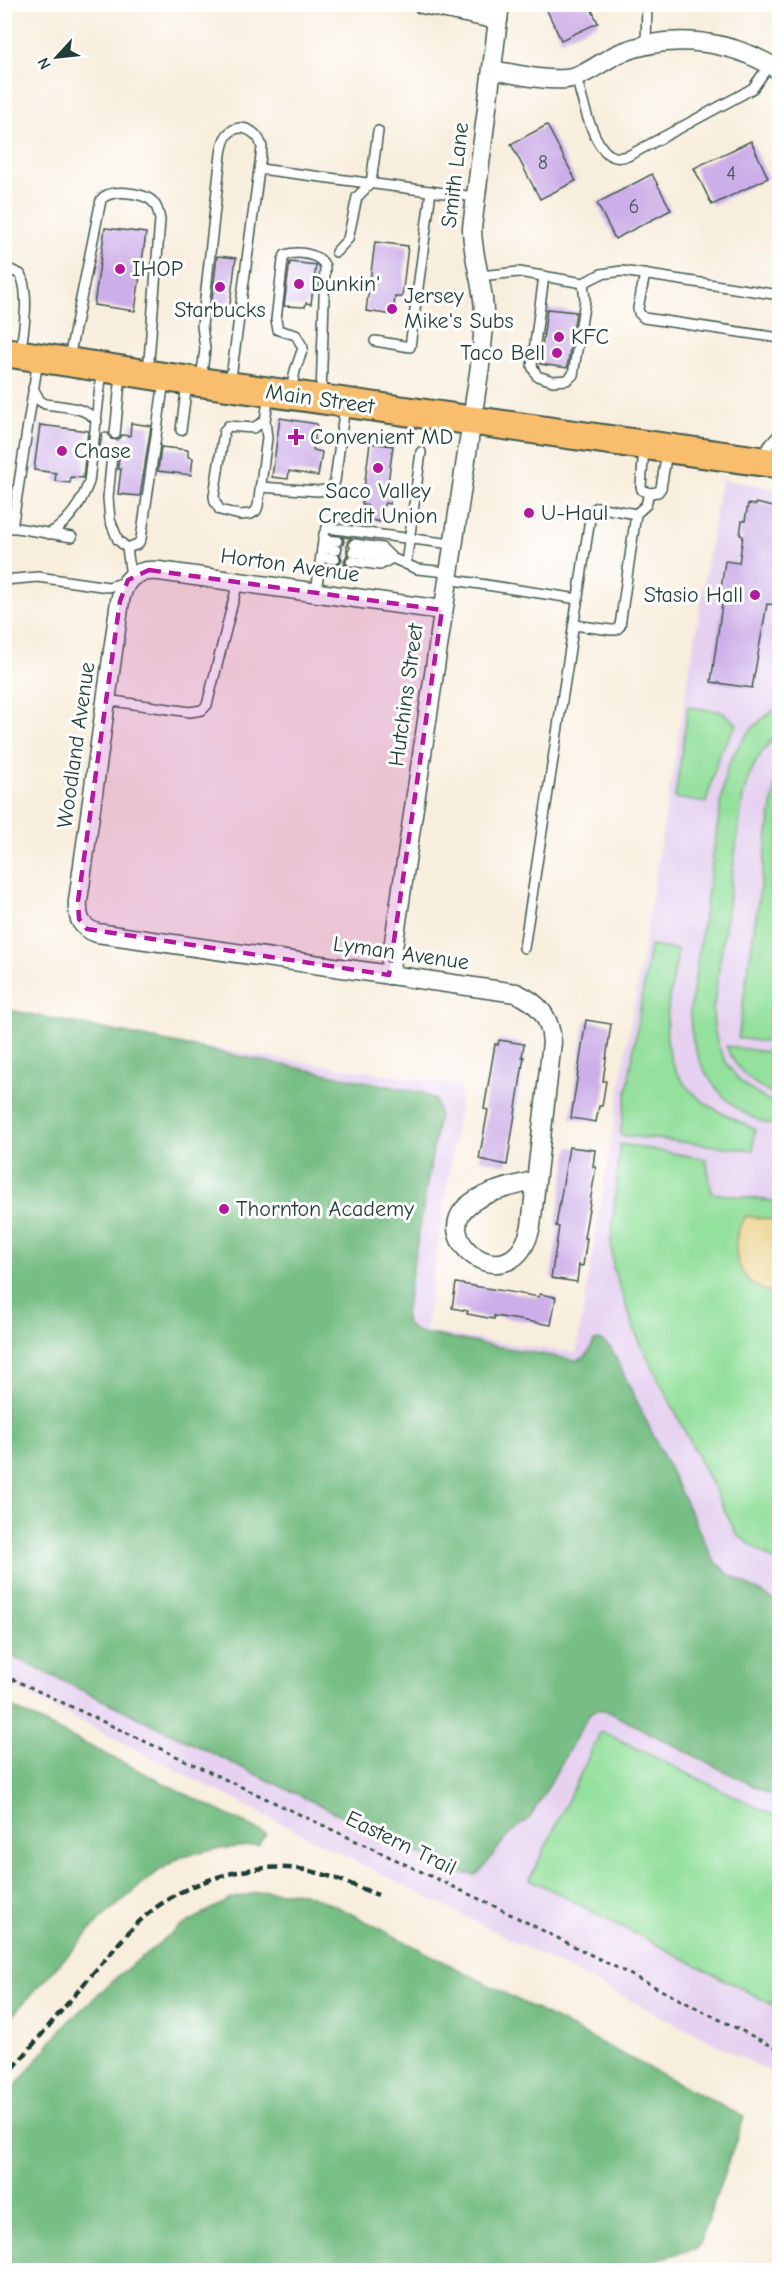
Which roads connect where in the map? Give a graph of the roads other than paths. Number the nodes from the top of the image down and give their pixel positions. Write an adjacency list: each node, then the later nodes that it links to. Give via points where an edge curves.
1 (422, 4): 3 (street)
2 (643, 6): 4 (lane)
3 (499, 12): 6 (street, Smith Lane)
4 (646, 45): 5 (street, via 690,41 723,45); 7 (street, via 608,58)
5 (775, 68): 7 (lane, via 741,95 618,158 610,156 601,145)
6 (493, 70): 7 (street, via 548,78); 12 (street, Smith Lane)
7 (576, 76)
8 (378, 131): 10 (lane)
9 (260, 169): 10 (lane); 24 (lane, via 259,138 243,128 229,133 223,144 215,197 202,326 205,349); 25 (lane)
10 (371, 183): 11 (lane); 13 (lane, via 357,198 348,239)
11 (431, 191): 12 (lane); 21 (lane, via 410,346)
12 (475, 197): 16 (street, Smith Lane, via 472,242)
13 (336, 252)
14 (4, 267): 22 (lane, via 20,274 25,285)
15 (645, 274): 18 (lane, via 601,274); 19 (lane); 20 (lane, via 638,308 644,318)
16 (479, 276): 17 (lane, via 508,272); 30 (street, Smith Lane, via 484,323)
17 (544, 276): 18 (lane); 18 (lane, via 532,366 537,376 547,380 567,380 575,370 585,300)
18 (583, 283)
19 (780, 295)
20 (780, 338)
21 (375, 341)
22 (21, 354): 23 (main road, Main Street); 26 (lane)
23 (68, 363): 24 (main road, Main Street); 24 (lane, via 101,200 115,192 145,197 158,208)
24 (154, 376): 25 (main road, Main Street); 29 (lane); 32 (lane); 34 (lane); 47 (lane, via 141,539)
25 (230, 387): 27 (main road, Main Street)
26 (33, 388): 29 (lane, via 45,404 80,409); 42 (lane)
27 (280, 394): 28 (main road, Main Street); 28 (lane, via 295,371 303,348 296,335 278,330 276,320 283,260 292,253 320,258 325,266); 31 (lane)
28 (333, 401): 30 (main road, Main Street); 39 (lane, via 342,432 336,481 330,489)
29 (97, 421): 43 (lane, via 85,495 70,518)
30 (471, 421): 35 (main road, Main Street); 46 (street, Hutchins Street)
31 (265, 422): 39 (lane, via 267,438); 39 (lane, via 253,428 226,428 215,502 226,513 251,514 258,506)
32 (181, 430)
33 (780, 433): 38 (lane, via 766,449)
34 (115, 434)
35 (656, 448): 38 (main road, Main Street); 40 (lane, via 641,486); 40 (lane, via 661,488)
36 (421, 453): 45 (lane)
37 (112, 455): 47 (lane, via 110,520 118,540)
38 (771, 463)
39 (260, 487)
40 (649, 493): 41 (lane, via 646,505)
41 (636, 514): 56 (lane, via 593,508); 58 (lane, via 620,626 616,630)
42 (8, 527): 43 (lane)
43 (49, 534): 44 (lane)
44 (72, 537)
45 (409, 539): 46 (lane); 48 (lane, via 330,528 325,530); 50 (lane)
46 (452, 544): 51 (street, Hutchins Street)
47 (127, 548): 52 (lane)
48 (322, 548): 48 (lane, via 336,550); 55 (lane)
49 (392, 558): 49 (lane, via 382,548 352,552 380,565); 50 (lane)
50 (406, 564): 51 (lane)
51 (447, 576): 56 (lane); 57 (street, Hutchins Street)
52 (129, 579): 53 (lane, via 108,587 38,577); 54 (street, Horton Avenue, via 149,570); 59 (street, Woodland Avenue, via 120,601)
53 (4, 580)
54 (237, 582): 55 (street, Horton Avenue); 59 (lane, via 207,705 202,710 190,712)
55 (316, 592): 57 (street, Horton Avenue)
56 (578, 599): 58 (lane)
57 (442, 610): 62 (street, Hutchins Street)
58 (574, 626): 61 (lane)
59 (106, 700): 60 (street, Woodland Avenue, via 78,901)
60 (81, 924): 62 (street, Lyman Avenue, via 105,934)
61 (524, 948)
62 (389, 975): 63 (street, Lyman Avenue, via 516,993 543,1012 552,1042)
63 (536, 1180): 63 (street, Lyman Avenue, via 484,1195 466,1207 457,1229 469,1254 496,1264 521,1250 531,1226)

